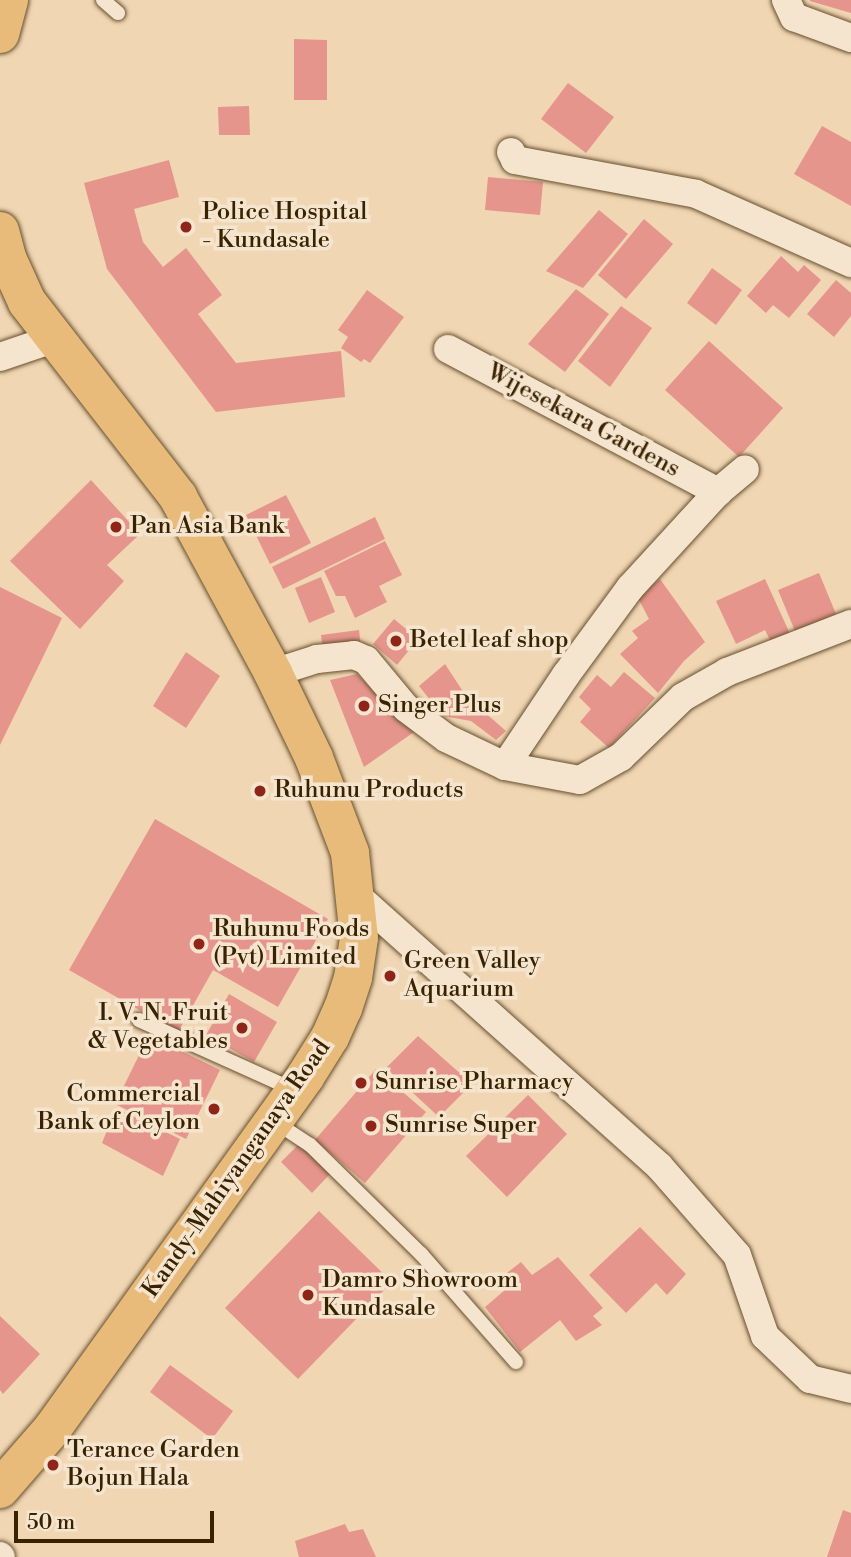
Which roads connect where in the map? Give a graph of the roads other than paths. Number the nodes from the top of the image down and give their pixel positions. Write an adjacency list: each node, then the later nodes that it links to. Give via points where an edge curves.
1 (9, 0): 5 (highway)
2 (103, 0): 4 (lane)
3 (786, 0): 6 (street, via 794,17)
4 (118, 13)
5 (0, 34)
6 (851, 38)
7 (511, 152): 9 (street, via 515,160 696,194)
8 (0, 231): 10 (highway, Kandy-Mahiyanganaya Road, via 27,302)
9 (851, 263)
10 (53, 339): 12 (street); 16 (highway, Kandy-Mahiyanganaya Road, via 178,497)
11 (448, 349): 14 (street, Wijesekara Gardens)
12 (0, 357)
13 (745, 468): 14 (street)
14 (718, 492): 17 (street, via 630,588)
15 (851, 624): 17 (street, via 727,672 683,697 621,757 580,780)
16 (273, 673): 17 (street, via 317,659 354,655 366,660 406,708 446,738); 18 (highway, Kandy-Mahiyanganaya Road, via 314,758 349,853)
17 (505, 766)
18 (357, 896): 20 (highway, Kandy-Mahiyanganaya Road, via 359,938 353,978 330,1037); 23 (street, via 659,1166 737,1255 765,1336 810,1380)
19 (139, 1020): 20 (lane)
20 (295, 1091): 21 (highway, Kandy-Mahiyanganaya Road)
21 (274, 1122): 22 (lane, via 310,1145 421,1254); 24 (highway, Kandy-Mahiyanganaya Road, via 53,1428)
22 (516, 1362)
23 (851, 1389)
24 (0, 1489)

